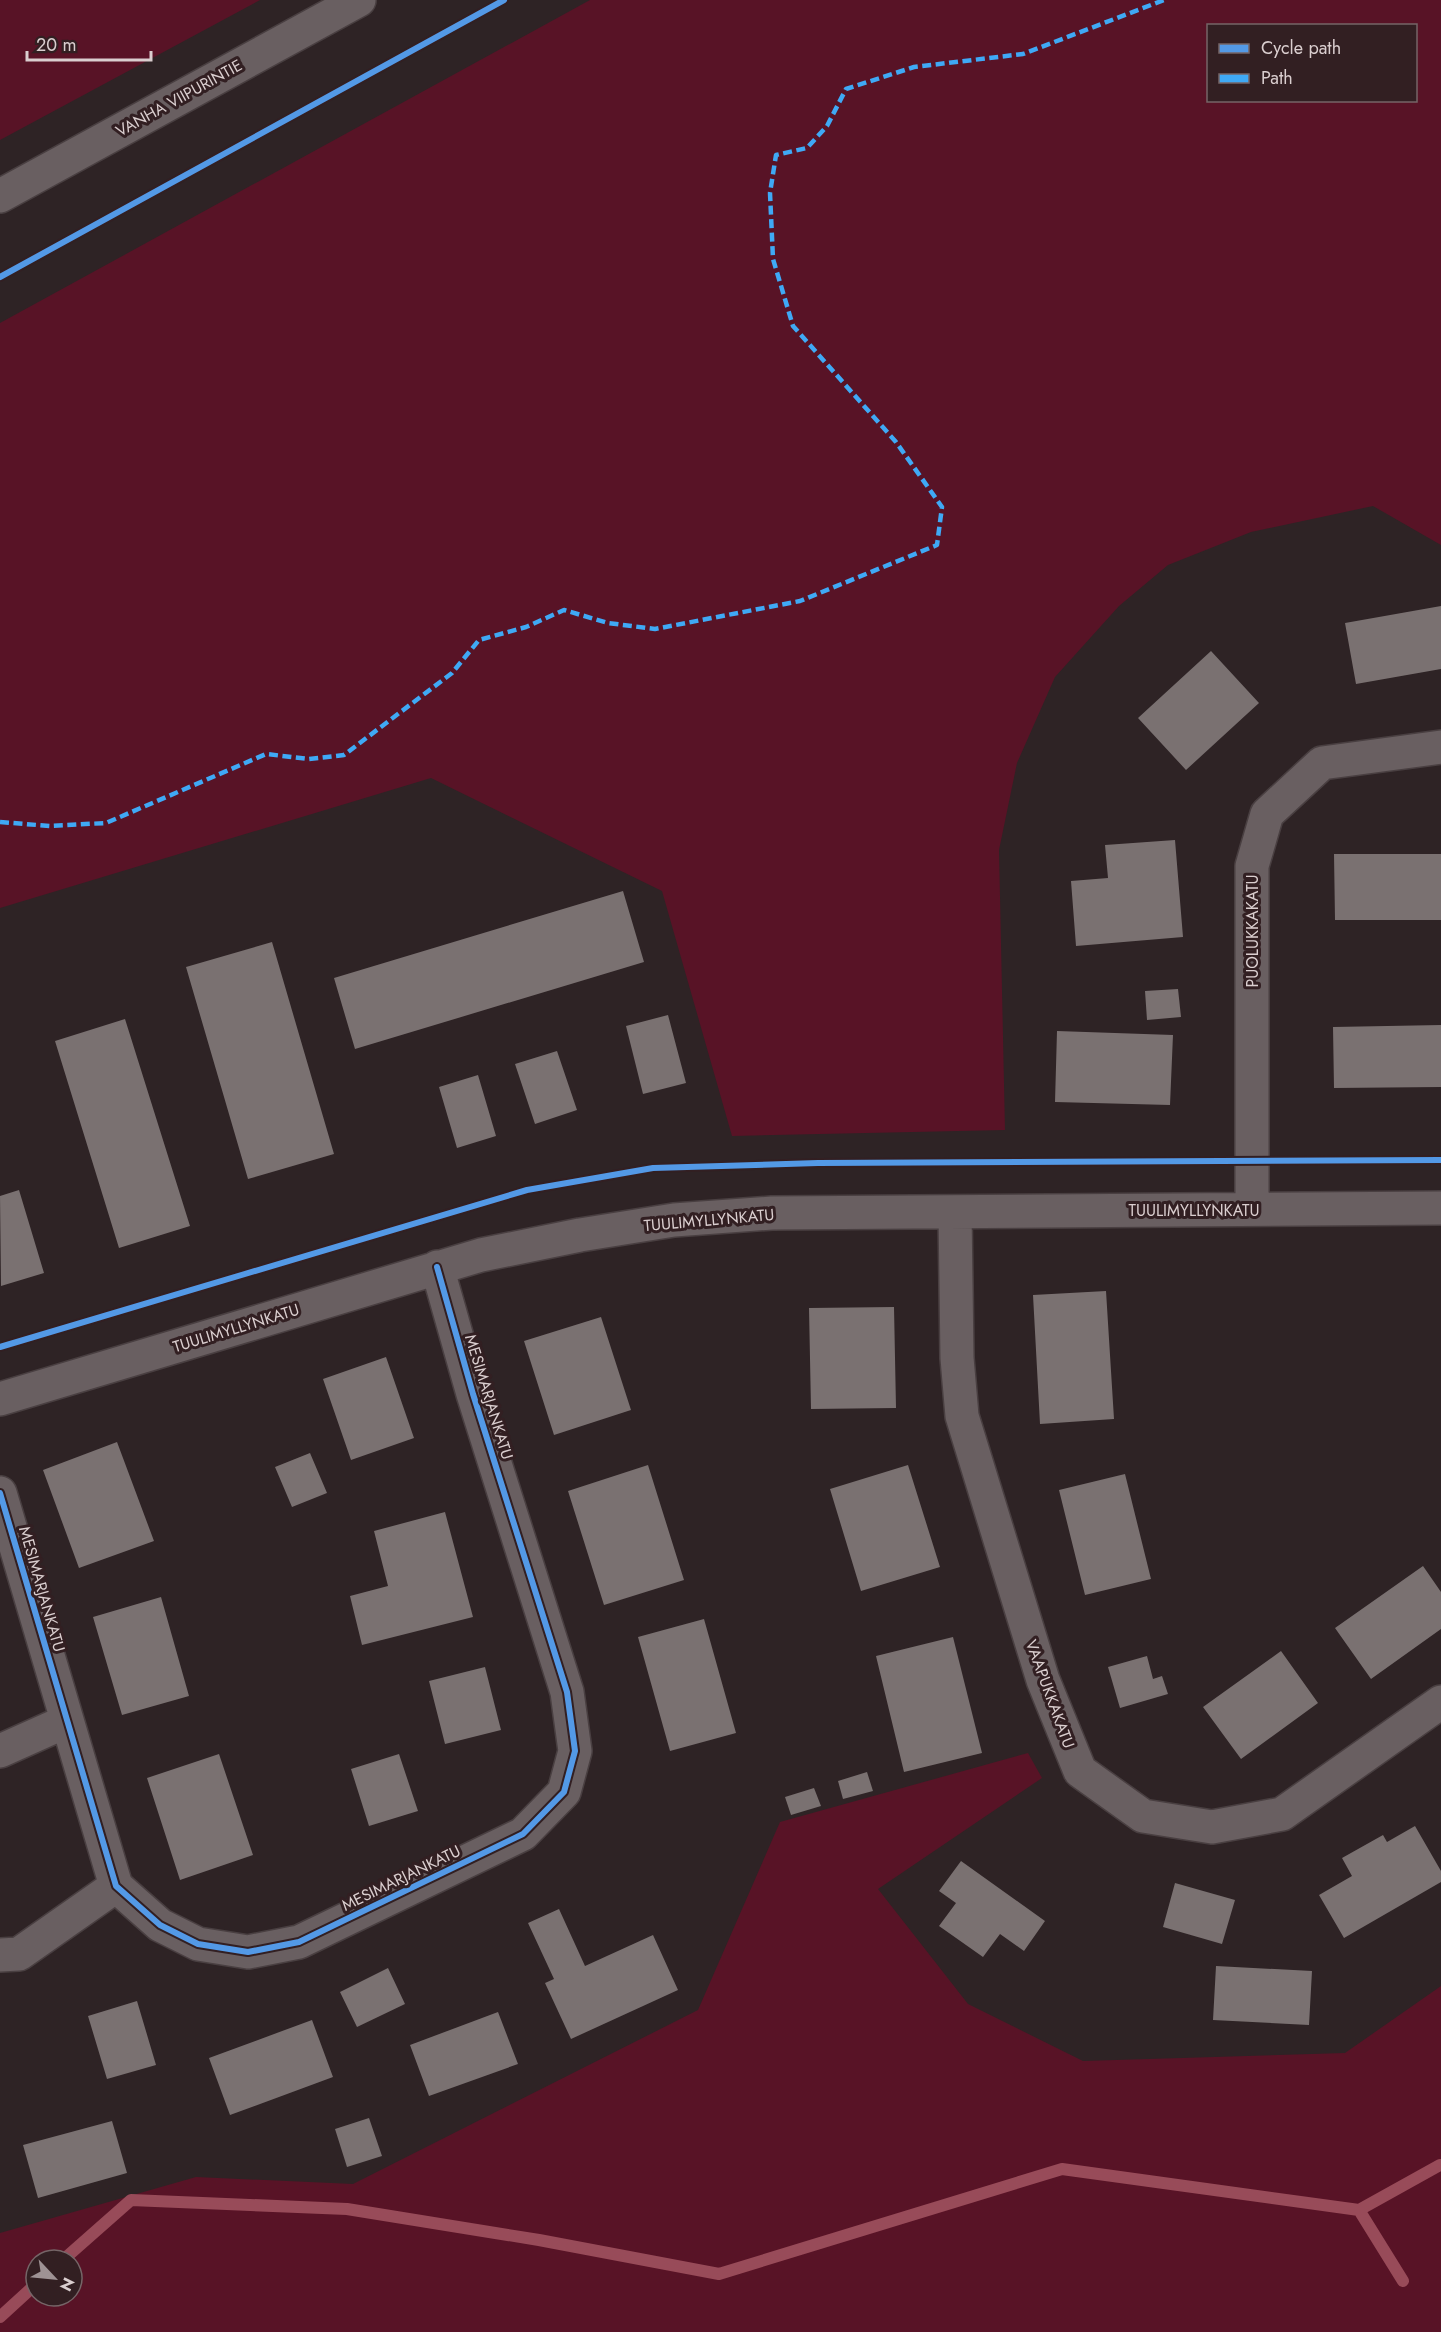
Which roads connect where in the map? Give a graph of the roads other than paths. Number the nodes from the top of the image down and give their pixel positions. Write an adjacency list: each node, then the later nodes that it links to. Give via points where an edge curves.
1 (359, 0): 2 (street, VANHA VIIPURINTIE)
2 (0, 196)
3 (1441, 747): 5 (street, PUOLUKKAKATU, via 1322,763 1267,814 1252,866)
4 (1441, 1208): 5 (street, TUULIMYLLYNKATU)
5 (1252, 1209): 6 (street, TUULIMYLLYNKATU)
6 (955, 1212): 7 (street, TUULIMYLLYNKATU, via 772,1213 674,1220 569,1237); 10 (street, VAAPUKKAKATU, via 957,1358 962,1416 1043,1680 1080,1771 1143,1816 1212,1827 1282,1814)
7 (437, 1267): 8 (street, TUULIMYLLYNKATU); 13 (street, MESIMARJANKATU, via 567,1692 575,1751 564,1792 523,1834 299,1942 248,1952 198,1944 160,1925)
8 (0, 1399)
9 (0, 1493): 11 (street, MESIMARJANKATU)
10 (1441, 1702)
11 (67, 1721): 12 (street); 13 (street, MESIMARJANKATU)
12 (0, 1751)
13 (116, 1886): 14 (street, via 19,1954)
14 (0, 1955)

